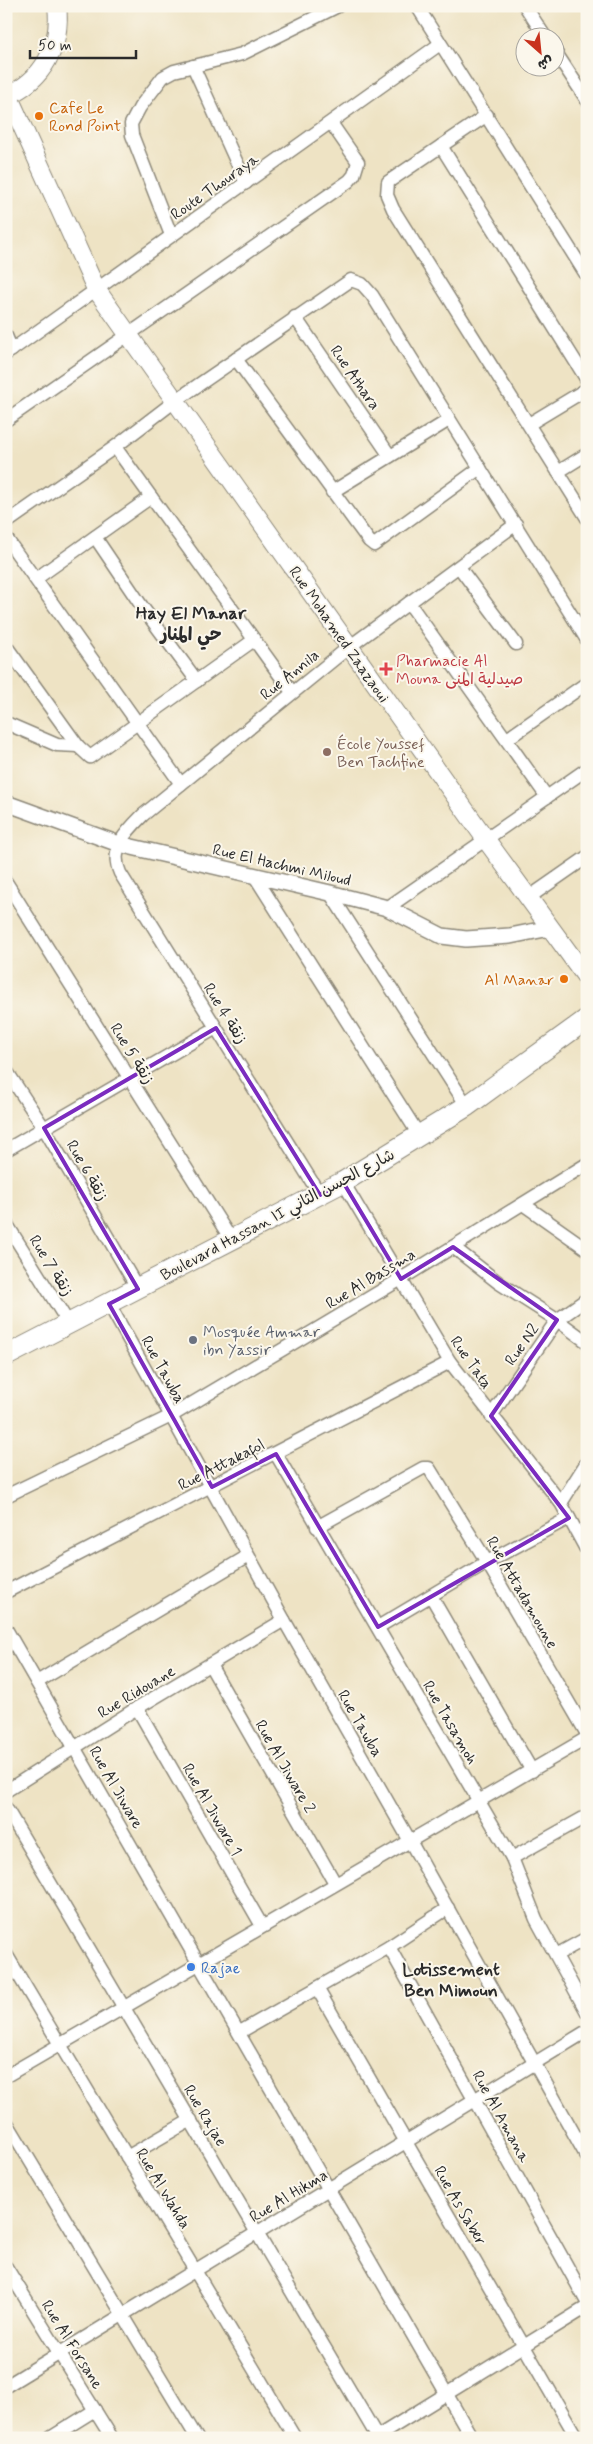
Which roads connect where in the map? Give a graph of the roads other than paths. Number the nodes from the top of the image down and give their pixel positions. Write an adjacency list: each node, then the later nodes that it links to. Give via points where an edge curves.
1 (56, 6): 10 (main road, via 56,38 48,58 31,80)
2 (338, 6): 5 (street)
3 (417, 6): 7 (street)
4 (525, 6): 6 (street)
5 (316, 11): 8 (street, via 242,54)
6 (539, 28)
7 (440, 44): 12 (street); 13 (street, Route Thouraya)
8 (193, 66): 15 (street); 16 (street, via 163,76 131,124 135,147)
9 (566, 67): 11 (street)
10 (7, 96): 18 (main road, Rue Mohamed Zaazaoui)
11 (587, 100)
12 (487, 115): 14 (street); 17 (street)
13 (331, 123): 15 (street, Route Thouraya); 20 (street, via 358,162 354,176)
14 (441, 146): 24 (street); 29 (street, via 388,182 389,201)
15 (246, 183): 16 (street, Route Thouraya)
16 (171, 235): 18 (street, Route Thouraya)
17 (587, 276)
18 (96, 289): 20 (main road, Rue Mohamed Zaazaoui); 22 (street, Route Thouraya)
19 (295, 317): 23 (street); 28 (street, via 351,280 362,284); 32 (street, Rue Athara)
20 (128, 335): 26 (main road, Rue Mohamed Zaazaoui); 27 (street)
21 (6, 336): 22 (street)
22 (9, 352)
23 (236, 358): 26 (street); 35 (street)
24 (587, 380)
25 (587, 390): 29 (street)
26 (175, 402): 30 (street); 49 (main road, Rue Mohamed Zaazaoui)
27 (6, 420)
28 (450, 420): 32 (street); 33 (street)
29 (529, 424): 34 (street)
30 (115, 447): 36 (street); 38 (street)
31 (587, 454): 34 (street)
32 (390, 456): 35 (street)
33 (480, 468): 35 (street, via 374,545); 39 (street)
34 (558, 472): 37 (street)
35 (332, 492)
36 (151, 497): 40 (street); 45 (street)
37 (587, 518)
38 (6, 523)
39 (516, 524): 42 (street, Rue Annila); 46 (street)
40 (96, 537): 43 (street); 50 (street)
41 (6, 538): 43 (street)
42 (459, 567): 44 (street, Rue Annila); 47 (street)
43 (37, 578): 54 (street)
44 (409, 603): 49 (street, Rue Annila); 55 (street)
45 (254, 640): 50 (street); 52 (street)
46 (587, 640)
47 (516, 644)
48 (6, 646): 56 (street)
49 (349, 647): 52 (street, Rue Annila); 61 (main road, Rue Mohamed Zaazaoui)
50 (197, 681): 54 (street)
51 (587, 683): 55 (street)
52 (292, 692): 58 (street, Rue Annila)
53 (6, 723): 56 (street, via 57,745)
54 (139, 723): 56 (street, via 90,757); 58 (street)
55 (507, 739): 59 (street)
56 (78, 746)
57 (587, 769): 59 (street)
58 (181, 784): 62 (street, Rue Annila, via 143,815)
59 (547, 797): 61 (street)
60 (6, 803): 62 (street, Rue El Hachmi Miloud)
61 (487, 841): 67 (main road, Rue Mohamed Zaazaoui); 68 (street)
62 (118, 844): 64 (street, Rue El Hachmi Miloud); 73 (street, Rue 4 زنقة, via 115,856 120,873)
63 (587, 857): 67 (street)
64 (254, 875): 66 (street, Rue El Hachmi Miloud); 78 (street)
65 (6, 882): 75 (street, Rue 5 زنقة)
66 (330, 892): 68 (street, Rue El Hachmi Miloud); 76 (street)
67 (528, 898): 69 (main road, Rue Mohamed Zaazaoui)
68 (387, 908): 69 (street, Rue El Hachmi Miloud, via 452,938 510,936)
69 (550, 928): 70 (main road, Rue Mohamed Zaazaoui)
70 (581, 959): 71 (main road, Rue Mohamed Zaazaoui)
71 (587, 978)
72 (587, 1019): 76 (main road, Boulevard Hassan II شارع الحسن الثاني)
73 (216, 1028): 75 (street); 82 (street, Rue 4 زنقة)
74 (6, 1070): 77 (street, Rue 6 زنقة)
75 (130, 1079): 77 (street); 85 (street, Rue 5 زنقة)
76 (467, 1106): 78 (main road, Boulevard Hassan II شارع الحسن الثاني)
77 (44, 1128): 79 (street); 89 (street, Rue 6 زنقة)
78 (420, 1136): 81 (main road, Boulevard Hassan II شارع الحسن الثاني)
79 (6, 1150)
80 (587, 1164): 83 (street, Rue Al Bassma)
81 (343, 1182): 82 (main road, Boulevard Hassan II شارع الحسن الثاني); 88 (street, Rue Tata)
82 (320, 1195): 85 (main road, Boulevard Hassan II شارع الحسن الثاني)
83 (523, 1204): 86 (street, Rue Al Bassma); 87 (street)
84 (6, 1223): 93 (street, Rue 7 زنقة)
85 (232, 1241): 89 (main road, Boulevard Hassan II شارع الحسن الثاني)
86 (453, 1247): 88 (street, Rue Al Bassma); 92 (street, via 499,1283)
87 (587, 1249)
88 (401, 1279): 96 (street, Rue Tata); 97 (street, Rue Al Bassma)
89 (138, 1289): 91 (main road, Boulevard Hassan II شارع الحسن الثاني)
90 (587, 1299): 92 (street, Rue N2)
91 (109, 1304): 93 (main road, Boulevard Hassan II شارع الحسن الثاني); 97 (street, Rue Tawba)
92 (557, 1320): 94 (street); 98 (street, Rue N2)
93 (69, 1324): 95 (main road, Boulevard Hassan II شارع الحسن الثاني)
94 (587, 1342)
95 (6, 1356)
96 (450, 1362): 98 (street, Rue Tata); 99 (street, Rue Attakafol)
97 (171, 1416): 101 (street, Rue Tawba); 102 (street, Rue Al Bassma)
98 (491, 1416): 103 (street, Rue Tata)
99 (276, 1454): 101 (street, Rue Attakafol); 105 (street, Rue Tasamoh)
100 (587, 1462): 103 (street)
101 (212, 1487): 107 (street, Rue Tawba); 109 (street, Rue Attakafol)
102 (6, 1496)
103 (561, 1503): 104 (street, Rue Tata)
104 (569, 1518): 106 (street, Rue Tata); 108 (street)
105 (317, 1527): 108 (street, Rue Attadamoune, via 423,1468 429,1468); 112 (street, Rue Tasamoh)
106 (587, 1551)
107 (248, 1556): 111 (street, Rue Tawba); 115 (street)
108 (488, 1562): 110 (street); 117 (street, Rue Attadamoune)
109 (6, 1592)
110 (431, 1596): 112 (street); 120 (street)
111 (284, 1620): 114 (street, Rue Ridouane); 125 (street, Rue Tawba)
112 (378, 1627): 122 (street, Rue Tasamoh)
113 (6, 1629): 115 (street, Rue Al Jiware)
114 (210, 1665): 116 (street, Rue Ridouane); 127 (street, Rue Al Jiware 2)
115 (37, 1682): 119 (street, Rue Al Jiware)
116 (137, 1708): 119 (street, Rue Ridouane); 129 (street, Rue Al Jiware 1)
117 (587, 1734)
118 (587, 1738): 120 (street)
119 (76, 1747): 121 (street, Rue Ridouane); 134 (street, Rue Al Jiware)
120 (532, 1771): 122 (street)
121 (6, 1792)
122 (478, 1802): 125 (street); 126 (street, Rue Tasamoh)
123 (6, 1808): 136 (street, Rue Rajae)
124 (587, 1816): 126 (street)
125 (410, 1841): 127 (street); 128 (street, Rue Tawba)
126 (512, 1858): 133 (street, Rue Tasamoh, via 536,1919)
127 (335, 1883): 129 (street)
128 (448, 1908): 131 (street); 141 (street, Rue Tawba)
129 (262, 1926): 134 (street)
130 (587, 1938): 133 (street)
131 (388, 1946): 135 (street); 143 (street, Rue Al Amana)
132 (6, 1954): 140 (street, Rue Al Wahda)
133 (556, 1955): 137 (street, Rue Tasamoh)
134 (200, 1963): 136 (street); 139 (street, Rue Al Jiware)
135 (317, 1988): 139 (street); 146 (street, Rue As Saber)
136 (124, 2006): 140 (street); 144 (street, Rue Rajae)
137 (587, 2012)
138 (587, 2031): 141 (street, Rue Al Hikma)
139 (240, 2032): 149 (street, Rue Al Jiware)
140 (60, 2045): 142 (street); 147 (street, Rue Al Wahda)
141 (534, 2062): 143 (street, Rue Al Hikma); 148 (street, Rue Tawba)
142 (6, 2076)
143 (474, 2100): 146 (street, Rue Al Hikma); 153 (street, Rue Al Amana)
144 (191, 2120): 147 (street); 150 (street, Rue Rajae)
145 (6, 2121): 155 (street)
146 (406, 2142): 149 (street, Rue Al Hikma); 156 (street, Rue As Saber)
147 (127, 2157): 152 (street, Rue Al Wahda)
148 (587, 2157)
149 (329, 2189): 150 (street, Rue Al Hikma); 159 (street, Rue Al Jiware)
150 (257, 2233): 152 (street, Rue Al Hikma); 161 (street, Rue Rajae)
151 (6, 2267): 157 (street, Rue Al Forsane)
152 (195, 2271): 155 (street, Rue Al Hikma); 165 (street, Rue Al Wahda)
153 (587, 2302)
154 (587, 2307): 156 (street)
155 (123, 2314): 157 (street, Rue Al Hikma); 164 (street)
156 (524, 2346): 159 (street); 167 (street, Rue As Saber)
157 (60, 2353): 158 (street, Rue Al Hikma); 160 (street, Rue Al Forsane)
158 (6, 2386)
159 (447, 2393): 161 (street); 166 (street, Rue Al Jiware)
160 (95, 2410): 162 (street); 163 (street, Rue Al Forsane)
161 (377, 2437)
162 (50, 2438)
163 (112, 2438)
164 (196, 2438)
165 (295, 2438)
166 (472, 2438)
167 (577, 2438)

